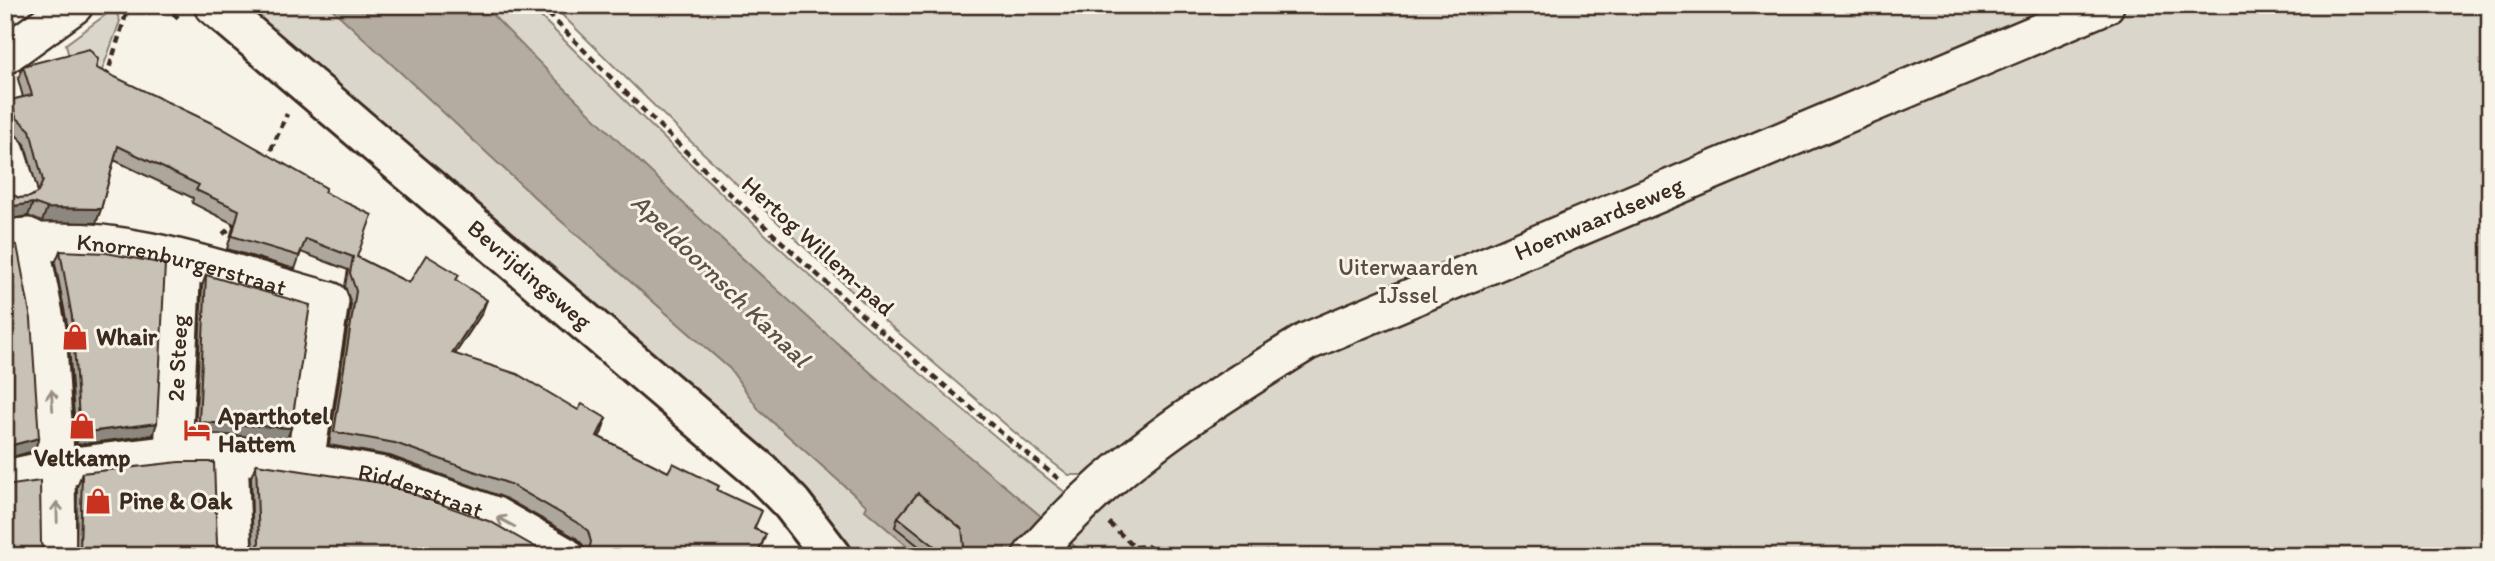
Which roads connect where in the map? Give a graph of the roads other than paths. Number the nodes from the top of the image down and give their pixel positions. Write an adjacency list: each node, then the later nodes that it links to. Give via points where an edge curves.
1 (74, 5): 4 (street)
2 (214, 5): 17 (main road, Bevrijdingsweg, via 761,472)
3 (2105, 5): 18 (street, Hoenwaardseweg, via 1306,342 1200,407 1127,462 1078,505)
4 (5, 55)
5 (5, 150): 6 (street)
6 (18, 191)
7 (21, 239): 8 (street, Knorrenburgerstraat, via 113,244); 12 (street, one-way to 7, via 47,330)
8 (197, 265): 9 (street, 2e Steeg); 11 (street, Knorrenburgerstraat, via 330,301)
9 (173, 454): 10 (street, Ridderstraat); 12 (street, Ridderstraat)
10 (229, 454): 11 (street, Ridderstraat); 15 (street)
11 (305, 462): 16 (street, Ridderstraat, one-way to 11, via 495,516 383,476)
12 (56, 468): 13 (street, Ridderstraat); 14 (street, one-way to 12)
13 (5, 479)
14 (57, 556)
15 (233, 556)
16 (565, 556)
17 (832, 556)
18 (1032, 556)

